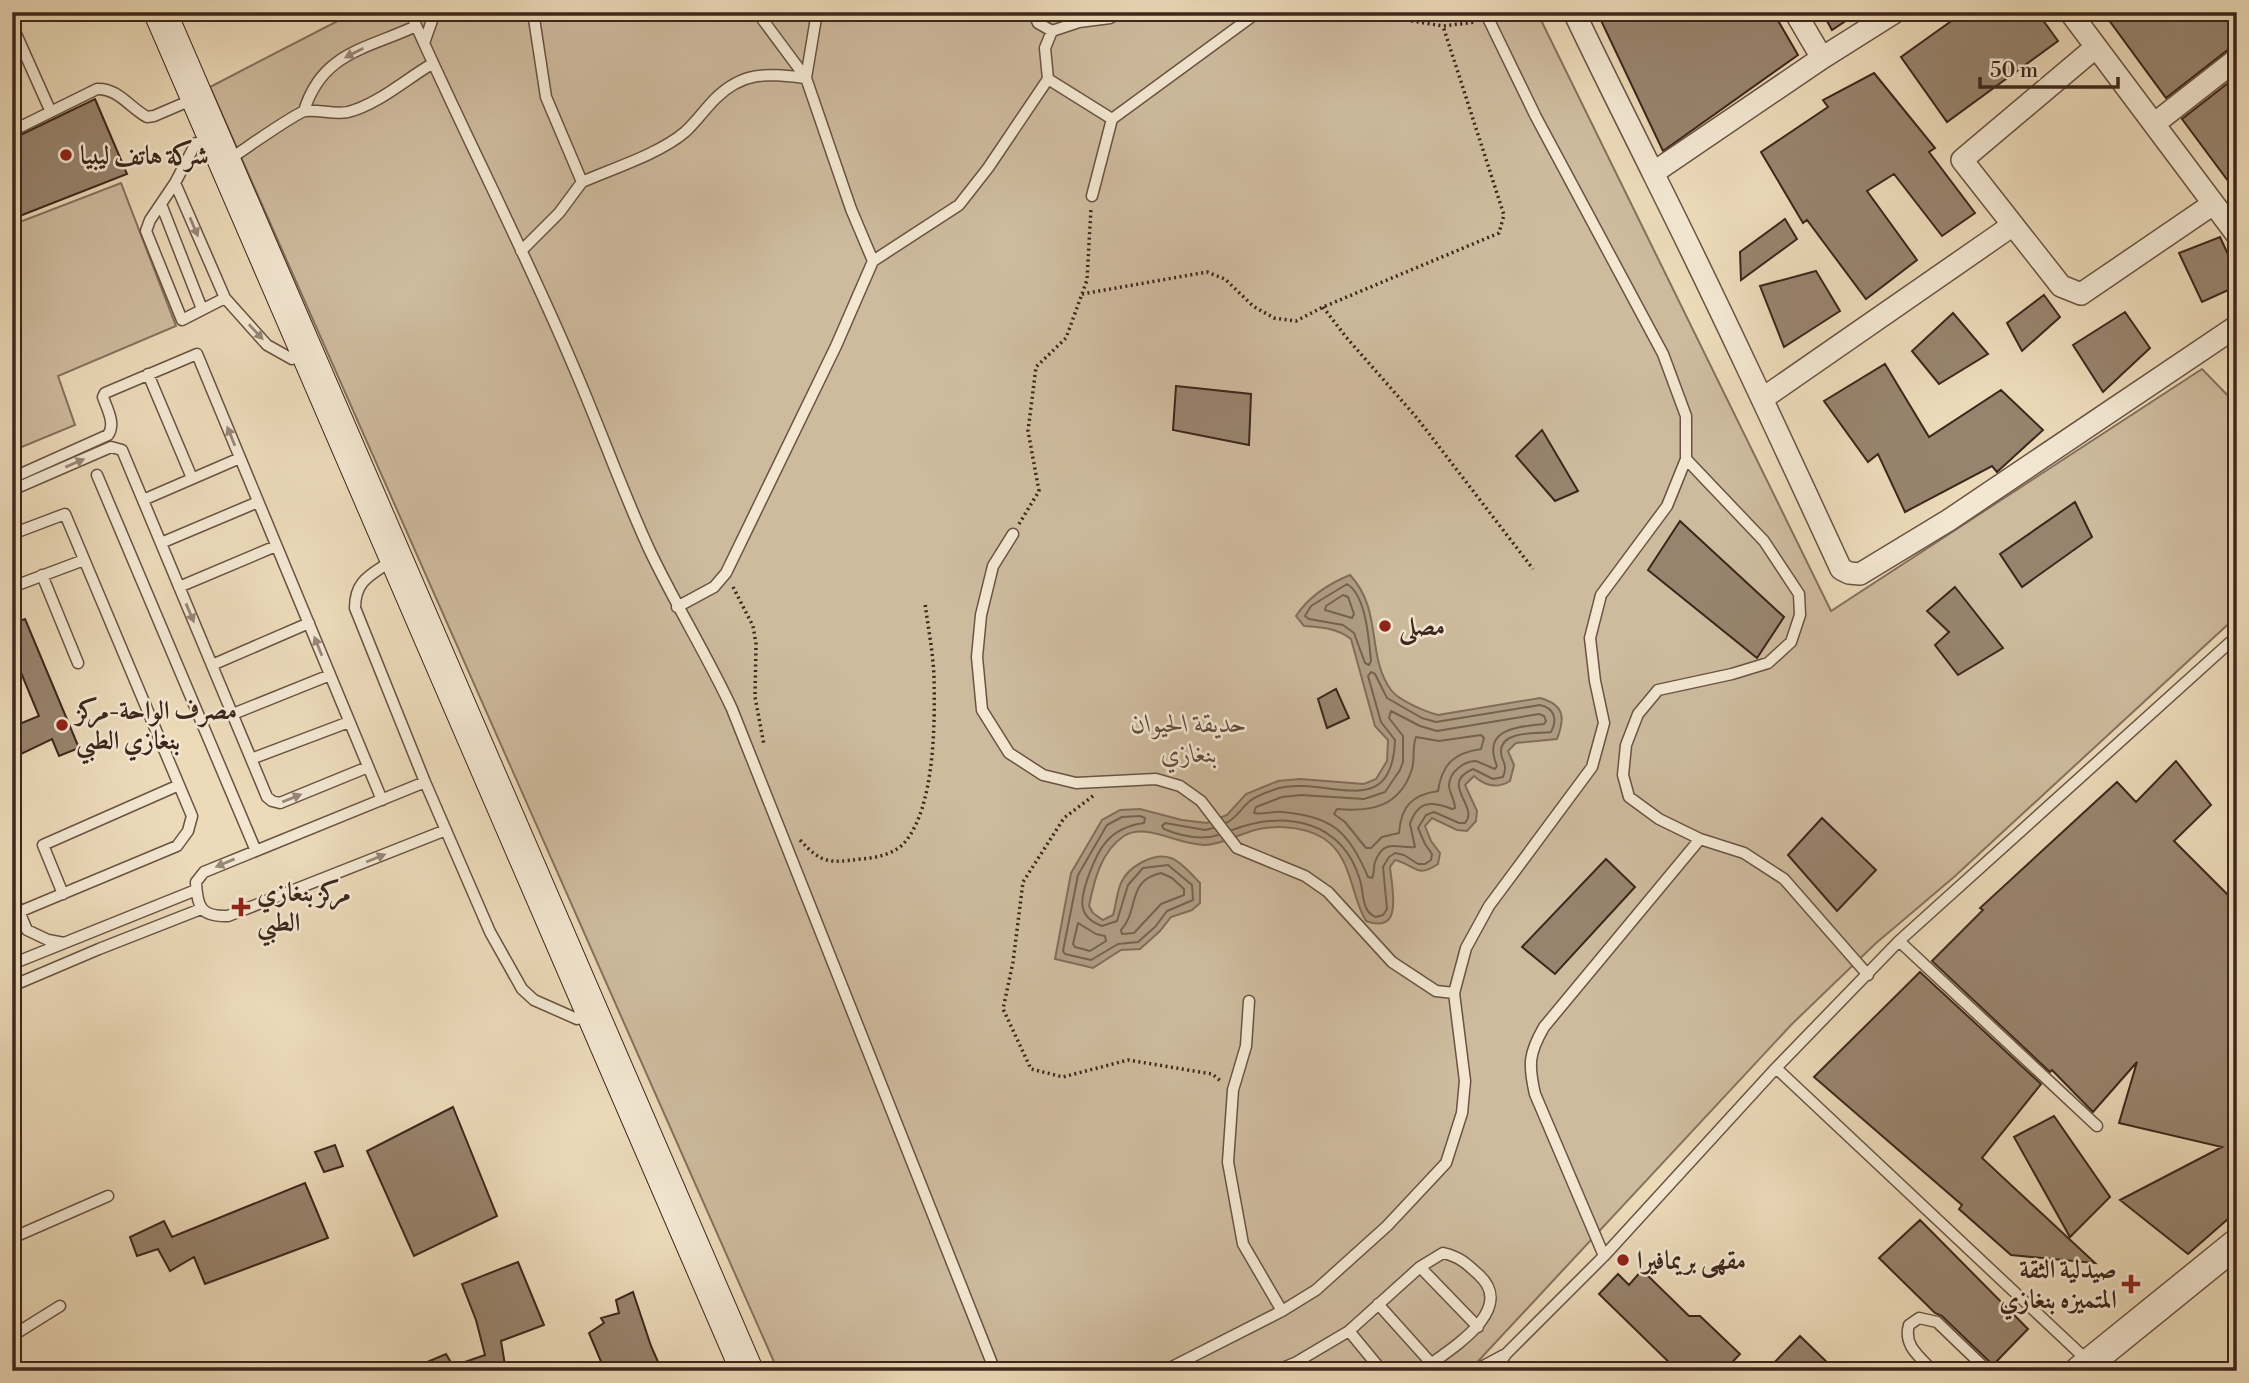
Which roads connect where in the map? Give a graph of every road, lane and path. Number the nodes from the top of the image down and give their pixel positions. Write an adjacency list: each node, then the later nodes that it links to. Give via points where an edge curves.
1 (143, 12): 28 (main road)
2 (160, 12): 35 (main road)
3 (410, 12): 18 (lane)
4 (435, 12): 21 (lane)
5 (533, 12): 37 (lane, via 546,97)
6 (757, 12): 26 (lane)
7 (817, 12): 26 (lane)
8 (1033, 12): 20 (lane, via 1038,23)
9 (1120, 12): 20 (lane)
10 (1258, 12): 31 (lane)
11 (1357, 12): 19 (path)
12 (1574, 12): 36 (street)
13 (1795, 12): 23 (street)
14 (1895, 12): 23 (street)
15 (2070, 12): 22 (street)
16 (1487, 17): 19 (path); 55 (lane, via 1663,354 1686,416)
17 (12, 25): 29 (lane)
18 (416, 26): 21 (lane); 30 (lane, one-way to 30, via 345,56 321,75)
19 (1443, 26): 48 (path, via 1504,215 1499,233)
20 (1052, 31): 27 (lane, via 1045,48)
21 (424, 43): 25 (lane)
22 (2096, 47): 32 (street); 42 (street, via 1962,160)
23 (1822, 58): 36 (street)
24 (2237, 59): 32 (street)
25 (432, 64): 30 (lane, via 384,97 351,111); 44 (lane)
26 (806, 78): 37 (lane, via 763,74 737,81 686,132); 45 (lane)
27 (1048, 79): 31 (lane); 45 (lane, via 959,205)
28 (182, 104): 29 (lane, via 147,117 104,88); 34 (main road)
29 (50, 110): 33 (lane)
30 (304, 111): 35 (lane)
31 (1112, 119): 39 (lane)
32 (2154, 124): 41 (street)
33 (12, 131)
34 (197, 143): 38 (lane); 51 (main road)
35 (224, 163): 67 (main road, via 349,446)
36 (1653, 173): 53 (street)
37 (582, 182): 44 (lane)
38 (175, 183): 40 (lane); 47 (lane, one-way to 47)
39 (1092, 195): 46 (path, via 1087,280)
40 (160, 204): 49 (lane); 49 (lane, via 146,231 149,239 183,320)
41 (2213, 204): 42 (street, via 2081,294 2061,286); 43 (street)
42 (2013, 225): 53 (street)
43 (2237, 234)
44 (522, 251): 74 (lane)
45 (873, 261): 69 (lane)
46 (1082, 294): 48 (path, via 1207,272 1226,279 1253,306 1274,318 1296,321); 63 (path, via 1066,338 1037,367 1028,431 1039,491)
47 (225, 299): 49 (lane); 51 (lane, one-way to 51, via 267,345)
48 (1323, 307): 68 (path, via 1417,418)
49 (202, 309)
50 (2237, 326): 53 (street, via 1949,520 1860,574 1841,569)
51 (292, 359): 67 (main road)
52 (148, 374): 54 (lane, one-way to 52, via 197,354); 57 (lane, via 104,393 112,422 108,435); 58 (lane)
53 (1762, 399)
54 (240, 458): 58 (lane); 61 (lane)
55 (1686, 459): 91 (lane, via 1764,541 1799,594 1800,615 1791,642 1768,663 1658,690 1638,713 1626,745 1623,775 1629,797 1659,819); 103 (lane, via 1667,506 1601,594 1590,638 1604,723 1592,767 1489,906 1466,948)
56 (97, 475): 92 (lane)
57 (12, 478)
58 (192, 478): 60 (lane)
59 (12, 490): 60 (lane, one-way to 60, via 111,447 122,450)
60 (143, 500): 64 (lane)
61 (258, 502): 64 (lane); 65 (lane)
62 (12, 534): 66 (lane, via 65,514)
63 (1013, 534): 85 (lane, via 993,566 981,615 977,657 982,710 1009,753 1043,775 1076,783)
64 (161, 543): 72 (lane)
65 (276, 546): 72 (lane); 75 (lane)
66 (84, 560): 70 (lane); 87 (lane)
67 (388, 563): 86 (lane, via 359,584 355,608); 105 (main road); 120 (main road)
68 (1533, 569)
69 (726, 573): 74 (lane, via 714,587); 82 (path, via 753,626 755,697)
70 (42, 575): 71 (lane); 77 (lane)
71 (12, 587)
72 (179, 587): 78 (lane, one-way to 78)
73 (926, 603): 90 (path, via 934,676 928,778 919,821 903,845 871,858 828,861 815,856)
74 (677, 607): 126 (lane, via 732,709)
75 (309, 624): 78 (lane); 79 (lane, one-way to 75)
76 (2237, 636): 98 (lane)
77 (78, 663)
78 (212, 665): 80 (lane)
79 (330, 675): 80 (lane); 81 (lane)
80 (233, 714): 83 (lane)
81 (349, 722): 83 (lane); 84 (lane)
82 (766, 753)
83 (251, 759): 84 (lane, one-way to 84, via 267,797 280,803)
84 (368, 767): 88 (lane)
85 (1115, 780): 103 (lane, via 1156,779 1180,786 1201,801 1247,854 1306,876 1328,892 1392,962 1436,991); 107 (path, via 1064,818 1023,882 1003,1009 1031,1069 1063,1077 1128,1060 1212,1074)
86 (425, 782): 88 (lane); 89 (lane)
87 (178, 785): 94 (lane, via 192,816 177,846); 94 (lane, via 43,845)
88 (382, 800): 92 (lane)
89 (446, 830): 96 (lane, one-way to 89, via 212,917 228,916); 105 (lane, via 490,932 522,989 534,1000)
90 (796, 836)
91 (1700, 839): 101 (lane, via 1744,853 1784,879); 112 (lane, via 1544,1027 1531,1050 1535,1094)
92 (256, 851): 93 (lane, one-way to 93, via 204,872)
93 (196, 890): 96 (lane); 99 (lane)
94 (63, 894): 97 (lane)
95 (12, 895): 97 (lane)
96 (201, 909): 102 (lane)
97 (19, 912): 99 (lane, via 27,930)
98 (1899, 941): 101 (lane); 108 (lane)
99 (64, 943): 100 (lane)
100 (12, 964)
101 (1868, 975): 106 (lane)
102 (12, 986)
103 (1454, 993): 116 (lane, via 1465,1081 1462,1113 1446,1163 1387,1226 1316,1290)
104 (1249, 1001): 107 (lane, via 1246,1046)
105 (577, 1019): 120 (main road)
106 (1776, 1068): 112 (lane); 123 (lane)
107 (1233, 1090): 116 (lane, via 1228,1162 1243,1244)
108 (2097, 1125)
109 (108, 1196): 110 (lane)
110 (12, 1238)
111 (2237, 1243): 123 (street)
112 (1604, 1256): 121 (lane)
113 (1420, 1267): 114 (lane); 117 (lane); 117 (lane, via 1443,1253 1459,1257 1489,1284 1492,1301)
114 (1378, 1304): 118 (lane); 122 (lane)
115 (60, 1306): 119 (lane)
116 (1282, 1311): 127 (lane)
117 (1478, 1327): 122 (lane)
118 (1349, 1331): 124 (lane); 129 (lane)
119 (12, 1336)
120 (726, 1352): 125 (main road)
121 (1506, 1354): 131 (lane); 132 (lane)
122 (1431, 1363): 130 (lane)
123 (2084, 1366)
124 (1297, 1367): 128 (lane)
125 (747, 1371)
126 (995, 1371)
127 (1164, 1371)
128 (1275, 1371)
129 (1382, 1371)
130 (1421, 1371)
131 (1474, 1371)
132 (1495, 1371)
133 (1933, 1371): 134 (lane, via 1907,1339 1909,1325 1919,1318 1937,1322)
134 (1988, 1371)

